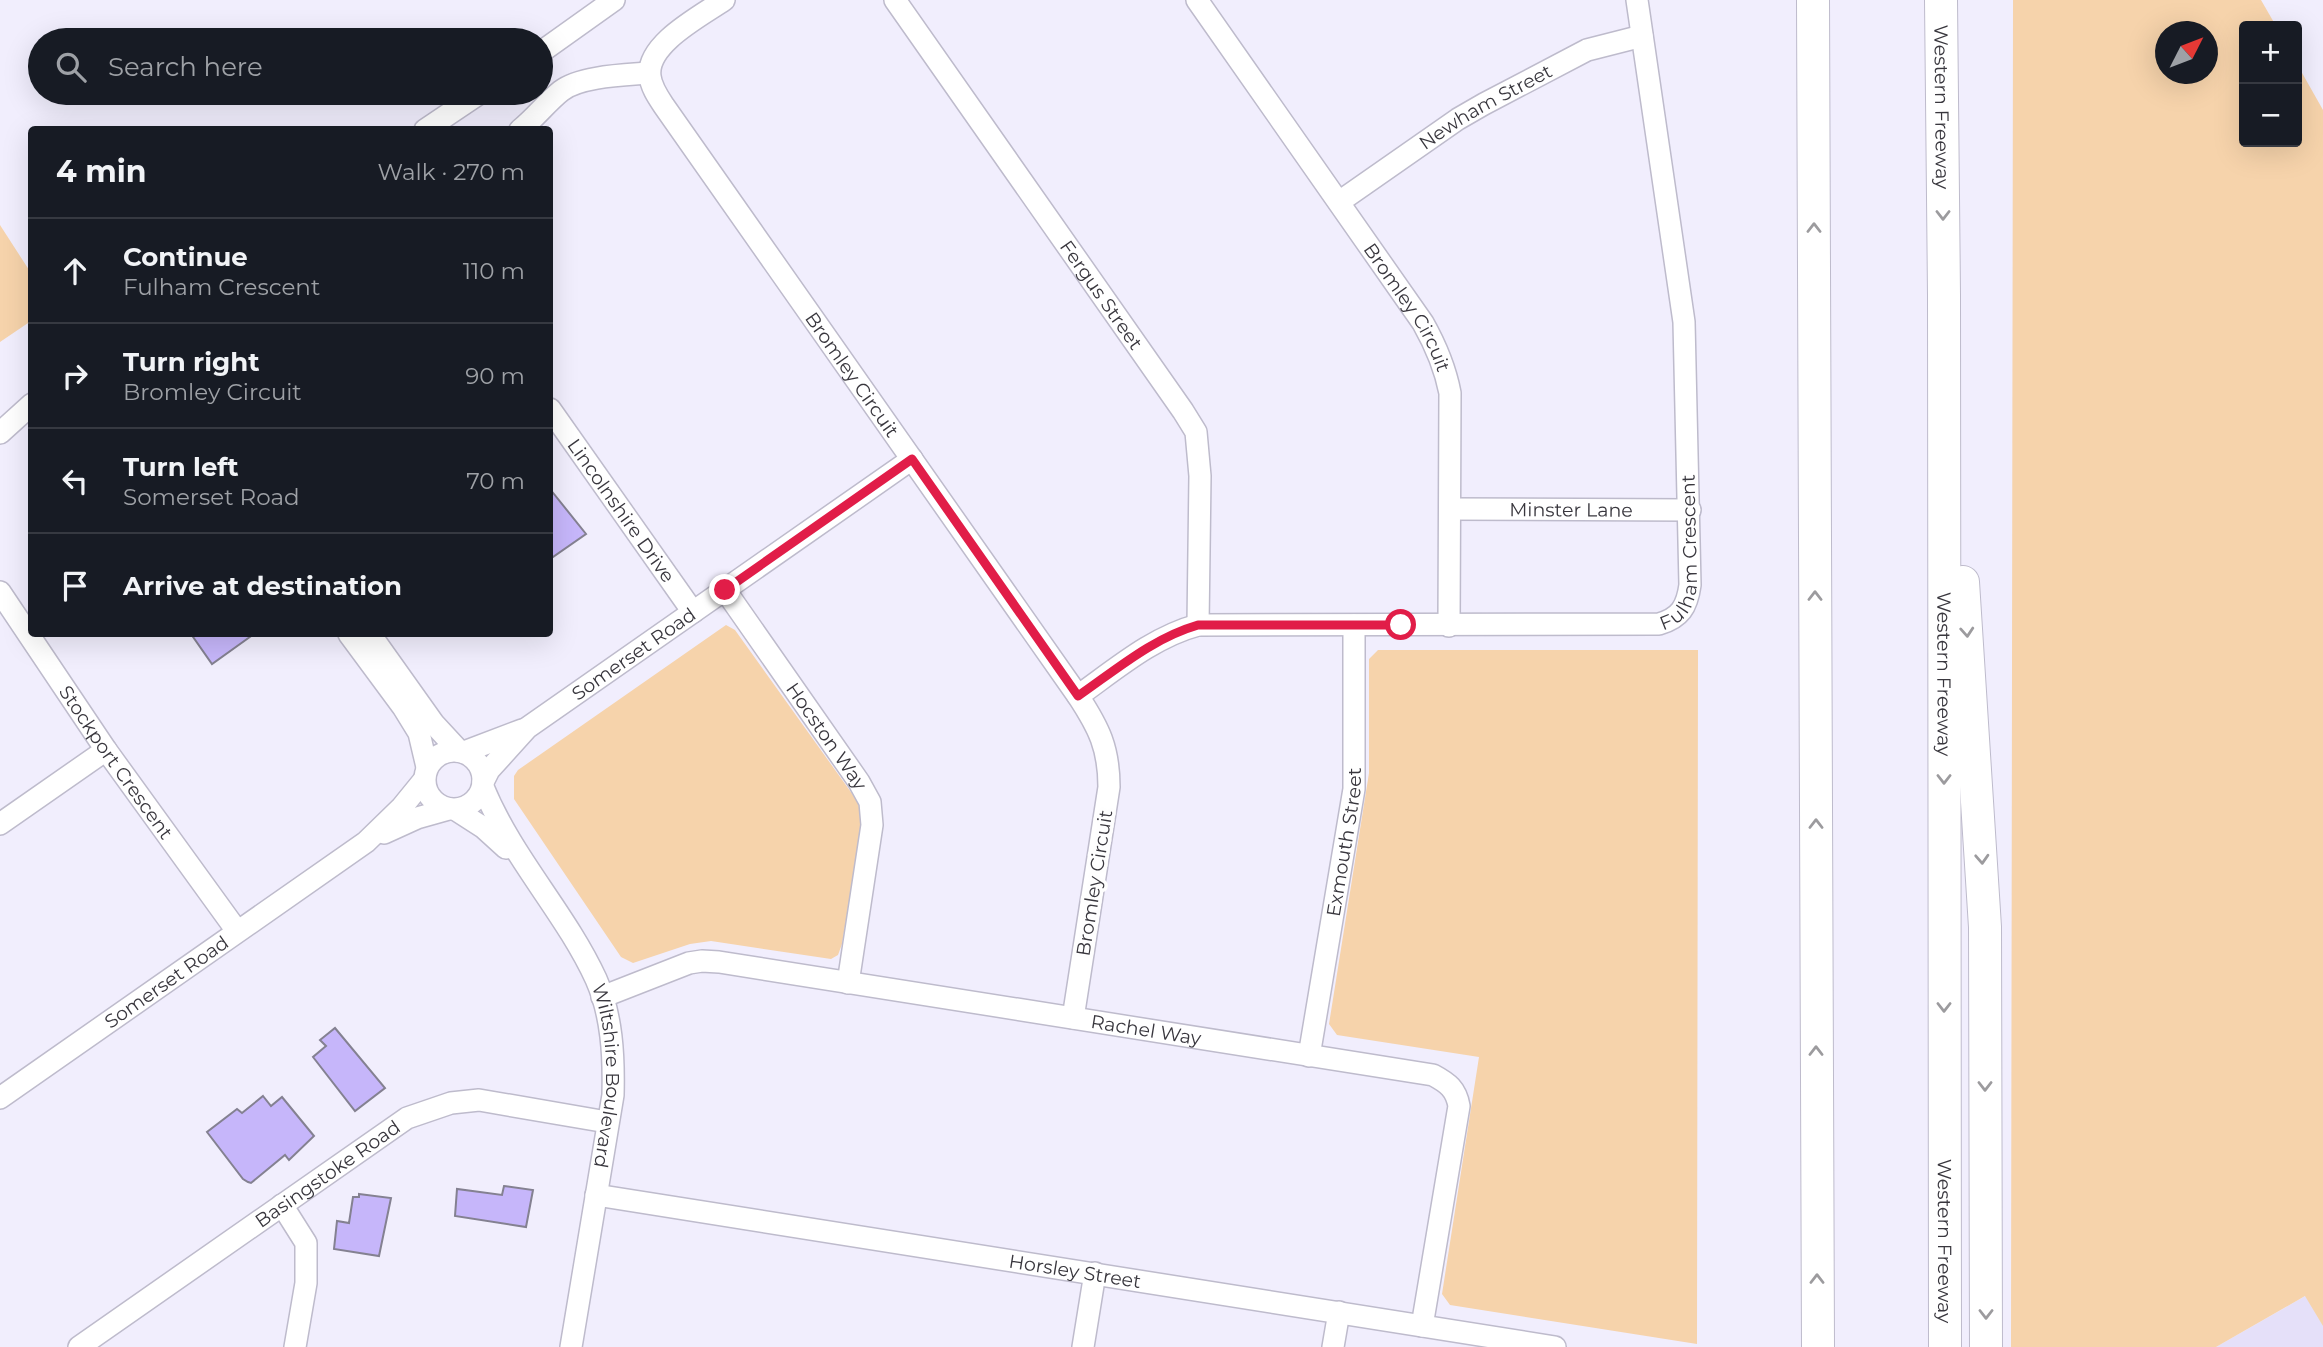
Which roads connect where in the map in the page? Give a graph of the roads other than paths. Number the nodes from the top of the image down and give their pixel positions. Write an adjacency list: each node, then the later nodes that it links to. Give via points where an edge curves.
1 (614, 0): 9 (street)
2 (724, 0): 10 (street, via 666,41 654,55)
3 (895, 0): 31 (street, Fergus Street, via 1196,432 1200,476)
4 (1637, 0): 8 (street, Fulham Crescent)
5 (1813, 0): 66 (highway, one-way to 5)
6 (1941, 0): 19 (highway, Western Freeway, one-way to 19)
7 (1202, 2): 18 (street, Bromley Circuit)
8 (1642, 36): 18 (street, Newham Street, via 1587,50 1484,104); 27 (street, Fulham Crescent, via 1684,322)
9 (553, 43)
10 (649, 73): 11 (street, via 574,84); 25 (street, Bromley Circuit, via 664,106)
11 (553, 99)
12 (464, 105): 15 (street)
13 (467, 105): 16 (street)
14 (546, 105): 17 (street)
15 (431, 126)
16 (441, 126)
17 (524, 126)
18 (1339, 202): 26 (street, Bromley Circuit, via 1423,323 1446,372)
19 (1944, 295): 67 (highway, Western Freeway, one-way to 67); 68 (highway, one-way to 68, via 1985,927)
20 (28, 408): 23 (street)
21 (553, 413): 30 (street, Lincolnshire Drive)
22 (28, 424): 24 (street)
23 (0, 433)
24 (0, 444)
25 (912, 459): 28 (street, Somerset Road); 38 (street, Bromley Circuit)
26 (1450, 509): 27 (street, Minster Lane); 33 (street, Bromley Circuit)
27 (1690, 510): 33 (street, Fulham Crescent, via 1688,601 1672,620 1659,624)
28 (725, 590): 30 (street, Somerset Road); 49 (street, Hocston Way, via 870,802 872,825)
29 (0, 592): 34 (street, Stockport Crescent)
30 (693, 612): 39 (street, Somerset Road)
31 (1198, 625): 32 (street, Fulham Crescent); 38 (street, Fulham Crescent, via 1155,642)
32 (1354, 625): 33 (street, Fulham Crescent); 52 (street, Exmouth Street, via 1354,789)
33 (1449, 626)
34 (28, 634)
35 (30, 637): 40 (street, Stockport Crescent)
36 (351, 637): 42 (street, via 419,733)
37 (372, 637): 41 (street, via 433,724)
38 (1078, 696): 51 (street, Bromley Circuit, via 1105,743 1109,787)
39 (527, 728): 41 (street, Somerset Road); 43 (street, Somerset Road, via 489,770)
40 (106, 750): 45 (street); 48 (street, Stockport Crescent)
41 (461, 752): 42 (street, via 440,754); 43 (street, via 476,761)
42 (425, 774): 44 (street, via 429,796); 46 (street, Somerset Road, via 402,807)
43 (483, 784): 44 (street, via 473,803); 47 (street, Wiltshire Boulevard)
44 (452, 809): 46 (street, Somerset Road, via 417,818); 47 (street, Wiltshire Boulevard, via 484,828)
45 (0, 824)
46 (366, 842): 48 (street, Somerset Road)
47 (525, 867): 50 (street, Wiltshire Boulevard, via 581,950)
48 (237, 931): 53 (street, Somerset Road)
49 (848, 983): 50 (street, Rachel Way, via 702,961); 51 (street, Rachel Way)
50 (602, 997): 54 (street, Wiltshire Boulevard, via 614,1064)
51 (1073, 1018): 52 (street, Rachel Way)
52 (1310, 1056): 59 (street, Rachel Way, via 1433,1075 1457,1093 1457,1121)
53 (0, 1098)
54 (607, 1122): 55 (street, Wiltshire Boulevard); 56 (street, Basingstoke Road, via 480,1100 441,1106 407,1118)
55 (596, 1195): 57 (street, Horsley Street); 62 (street, Wiltshire Boulevard)
56 (282, 1205): 60 (street, Basingstoke Road); 61 (street, via 306,1243 306,1283)
57 (1095, 1273): 58 (street, Horsley Street); 63 (street)
58 (1339, 1312): 59 (street, Horsley Street); 64 (street)
59 (1422, 1326): 65 (street, Horsley Street)
60 (79, 1347)
61 (295, 1347)
62 (571, 1347)
63 (1083, 1347)
64 (1334, 1347)
65 (1555, 1347)
66 (1818, 1347)
67 (1945, 1347)
68 (1986, 1347)

